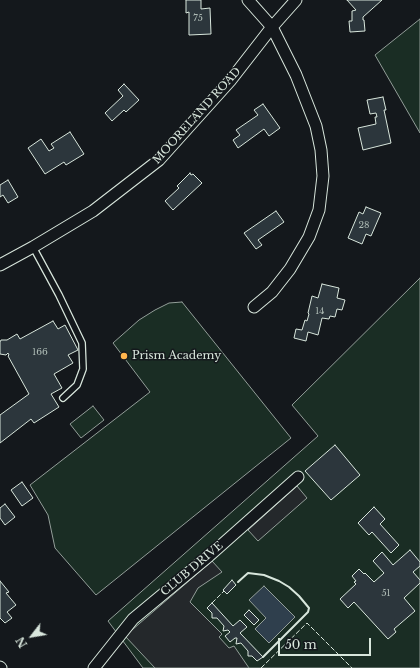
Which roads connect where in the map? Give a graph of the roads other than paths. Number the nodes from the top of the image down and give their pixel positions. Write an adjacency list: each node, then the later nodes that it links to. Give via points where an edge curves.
1 (248, 0): 3 (street)
2 (296, 0): 3 (street, MOORELAND ROAD)
3 (272, 27): 4 (street, MOORELAND ROAD, via 230,81 159,160 93,211); 6 (street, via 296,75 316,126 323,176 319,210 309,237 290,269 272,292)
4 (33, 247): 5 (street, MOORELAND ROAD); 7 (lane, via 82,342 83,369 77,385)
5 (0, 265)
6 (254, 307)
7 (63, 398)
8 (298, 478): 9 (street, CLUB DRIVE, via 133,619)
9 (94, 668)

